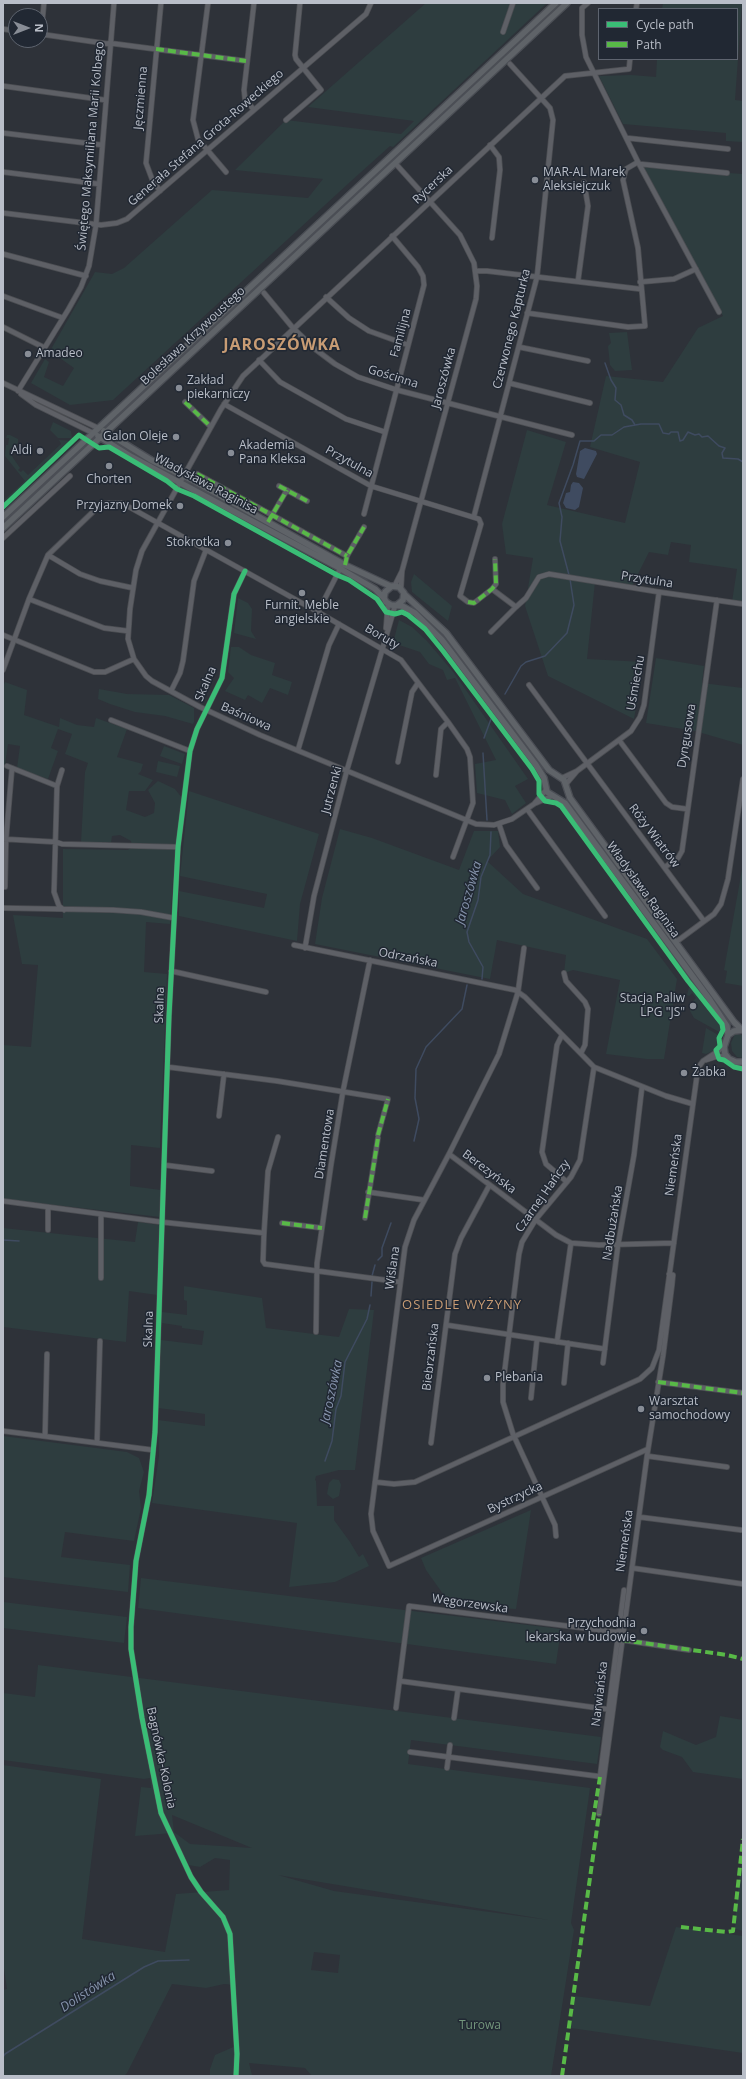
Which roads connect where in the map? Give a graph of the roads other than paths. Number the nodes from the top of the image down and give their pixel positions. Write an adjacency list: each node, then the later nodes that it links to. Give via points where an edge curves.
1 (114, 3): 13 (street, Świętego Maksymiliana Marii Kolbego)
2 (161, 3): 14 (street, Jęczmienna)
3 (208, 3): 15 (street)
4 (254, 3): 17 (street)
5 (300, 3): 19 (street, via 294,51)
6 (371, 3): 19 (street, Generała Stefana Grota-Roweckiego, via 366,14)
7 (514, 3): 11 (street)
8 (556, 3): 21 (main road, Bolesława Krzywoustego)
9 (567, 3): 22 (main road, Bolesława Krzywoustego)
10 (588, 3): 20 (street, via 582,8 582,34 584,48)
11 (504, 32)
12 (48, 35): 13 (street)
13 (109, 43): 14 (street); 25 (street, Świętego Maksymiliana Marii Kolbego)
14 (156, 48): 15 (street); 41 (street, Jęczmienna, via 146,163)
15 (202, 55): 17 (street); 33 (street, via 193,120 198,139)
16 (630, 60): 20 (street, Rycerska, via 629,70)
17 (246, 61): 26 (street, via 245,99)
18 (510, 64): 24 (street, Czerwonego Kapturka)
19 (303, 68): 26 (street, Generała Stefana Grota-Roweckiego); 27 (street, via 322,90)
20 (594, 72): 24 (street, Rycerska, via 564,76); 29 (street)
21 (475, 78): 22 (main road, via 481,80); 47 (main road, Bolesława Krzywoustego)
22 (479, 85): 35 (main road, Bolesława Krzywoustego)
23 (3, 86): 25 (street)
24 (541, 98): 31 (street, Rycerska); 53 (street, Czerwonego Kapturka, via 552,111 553,120)
25 (105, 100): 30 (street, Świętego Maksymiliana Marii Kolbego)
26 (254, 110): 33 (street, Generała Stefana Grota-Roweckiego)
27 (286, 120)
28 (3, 133): 30 (street)
29 (627, 138): 32 (street); 34 (street)
30 (102, 145): 40 (street, Świętego Maksymiliana Marii Kolbego)
31 (490, 145): 42 (street, Rycerska); 46 (street, via 498,157 500,170)
32 (728, 149)
33 (208, 150): 37 (street); 41 (street, Generała Stefana Grota-Roweckiego)
34 (639, 163): 38 (street); 50 (street); 55 (street, via 626,169 623,180 638,248)
35 (395, 164): 42 (street, Jaroszówka); 48 (main road, Bolesława Krzywoustego)
36 (3, 172): 40 (street)
37 (226, 172)
38 (727, 173)
39 (584, 182): 54 (street, via 588,206)
40 (99, 184): 44 (street, Świętego Maksymiliana Marii Kolbego)
41 (160, 191): 44 (street, Generała Stefana Grota-Roweckiego, via 127,219 110,225)
42 (430, 202): 45 (street, Rycerska); 51 (street, Jaroszówka, via 460,235)
43 (3, 212): 44 (street, Generała Stefana Grota-Roweckiego)
44 (96, 225): 52 (street, Świętego Maksymiliana Marii Kolbego, via 92,256)
45 (392, 236): 59 (street, Rycerska); 65 (street, Familijna, via 418,267 424,281)
46 (492, 238)
47 (296, 244): 48 (main road, via 296,249); 80 (main road, Bolesława Krzywoustego)
48 (301, 251): 81 (main road, Bolesława Krzywoustego)
49 (3, 254): 52 (street)
50 (696, 269): 55 (street, via 674,279); 60 (street)
51 (476, 271): 53 (street); 75 (street, Jaroszówka, via 476,299)
52 (86, 276): 62 (street, Świętego Maksymiliana Marii Kolbego)
53 (537, 277): 54 (street); 61 (street, Czerwonego Kapturka)
54 (578, 282): 56 (street)
55 (640, 282): 56 (street)
56 (640, 289): 61 (street, via 645,326 617,326)
57 (264, 294): 64 (street)
58 (3, 296): 62 (street)
59 (326, 297): 64 (street, Rycerska); 65 (street, via 349,318 369,331)
60 (719, 312)
61 (527, 313): 66 (street, Czerwonego Kapturka)
62 (63, 318): 67 (street, Świętego Maksymiliana Marii Kolbego)
63 (3, 327): 67 (street)
64 (293, 328): 68 (street, Rycerska); 72 (street, Gościnna, via 335,364 358,377)
65 (408, 345): 72 (street, Familijna)
66 (519, 347): 69 (street); 71 (street, Czerwonego Kapturka)
67 (45, 348): 73 (street, Świętego Maksymiliana Marii Kolbego)
68 (259, 360): 77 (street, Rycerska, via 238,382); 82 (street, via 280,382 346,419)
69 (588, 361)
70 (3, 383): 73 (street, Władysława Raginisa)
71 (509, 383): 76 (street); 78 (street, Czerwonego Kapturka)
72 (397, 390): 75 (street, Gościnna); 82 (street, Familijna)
73 (18, 391): 80 (street, Władysława Raginisa); 83 (street, Władysława Raginisa, via 32,403)
74 (185, 402): 79 (street)
75 (448, 403): 78 (street, Gościnna); 98 (street, Jaroszówka)
76 (590, 403)
77 (224, 404): 79 (street, Rycerska); 93 (street, Przytulna)
78 (500, 416): 84 (street, Gościnna); 101 (street, Czerwonego Kapturka)
79 (210, 427): 90 (street, Rycerska)
80 (98, 428): 81 (main road, Władysława Raginisa); 83 (main road, Bolesława Krzywoustego)
81 (106, 432): 85 (main road, Bolesława Krzywoustego); 90 (main road, Władysława Raginisa, via 144,456)
82 (385, 432): 93 (street, Familijna)
83 (93, 433): 85 (main road, Władysława Raginisa); 86 (main road, Bolesława Krzywoustego)
84 (572, 435)
85 (100, 437): 87 (main road, Bolesława Krzywoustego); 91 (main road, Władysława Raginisa)
86 (59, 465): 87 (main road, via 63,466); 102 (main road, Bolesława Krzywoustego)
87 (63, 472): 106 (main road, Bolesława Krzywoustego)
88 (197, 474): 100 (street)
89 (70, 476): 107 (street)
90 (184, 476): 91 (street, Rycerska); 95 (main road, Władysława Raginisa)
91 (180, 482): 96 (main road, Władysława Raginisa); 103 (street, Baśniowa)
92 (278, 486): 94 (street)
93 (371, 486): 98 (street, Przytulna); 99 (street, Familijna)
94 (287, 490): 97 (street); 100 (street)
95 (217, 494): 96 (main road, via 213,495); 104 (main road, Władysława Raginisa)
96 (212, 500): 112 (main road, Władysława Raginisa)
97 (307, 501)
98 (422, 502): 101 (street, Przytulna); 114 (street, Jaroszówka, via 402,572)
99 (364, 514)
100 (272, 516): 104 (street); 110 (street)
101 (474, 516): 116 (street, via 479,519 480,524 460,596 474,603)
102 (3, 517)
103 (157, 522): 108 (street, Boruty); 109 (street, Boruty, via 122,503 107,503 98,507); 115 (street, Baśniowa, via 142,551)
104 (268, 522): 112 (main road, Władysława Raginisa)
105 (364, 527): 110 (street)
106 (3, 528)
107 (3, 538)
108 (206, 550): 113 (street, Boruty); 138 (street, via 194,581 183,661)
109 (48, 555): 115 (street, via 80,574); 120 (street)
110 (347, 556): 112 (street)
111 (495, 559): 116 (street, via 496,584)
112 (343, 567): 114 (main road, Władysława Raginisa); 119 (main road, Władysława Raginisa); 126 (street)
113 (245, 571): 126 (street, Boruty); 139 (street, Skalna, via 234,594 224,669)
114 (395, 587): 118 (main road); 119 (main road, via 385,592)
115 (133, 588): 128 (street, Baśniowa)
116 (492, 590): 125 (street)
117 (659, 592): 121 (street, Przytulna); 125 (street, Przytulna, via 544,574 537,579 526,598); 142 (street, Uśmiechu, via 643,711 636,725)
118 (404, 594): 124 (main road, via 402,602); 153 (main road, via 446,633 549,770)
119 (384, 598): 122 (main road)
120 (29, 599): 128 (street, via 104,628); 132 (street)
121 (717, 600): 123 (street, Przytulna); 162 (street, Dyngusowa)
122 (388, 604): 124 (main road); 131 (street, Jutrzenki)
123 (743, 604)
124 (396, 605): 131 (street, Jutrzenki); 157 (main road, via 406,607 415,613 442,640 536,765 544,778)
125 (516, 607): 129 (street)
126 (318, 612): 127 (street, Boruty)
127 (339, 624): 133 (street, Boruty); 143 (street, via 329,645)
128 (128, 631): 134 (street, Baśniowa)
129 (491, 632)
130 (3, 635): 132 (street)
131 (385, 639): 133 (street, Jutrzenki)
132 (14, 640): 134 (street, via 98,672 105,672); 135 (street)
133 (382, 648): 136 (street, Boruty, via 401,660); 150 (street, Jutrzenki)
134 (134, 659): 138 (street, Baśniowa, via 146,676)
135 (3, 670)
136 (418, 683): 141 (street, Boruty); 145 (street, via 412,692)
137 (530, 685): 146 (street, Róży Wiatrów)
138 (171, 691): 139 (street, Baśniowa)
139 (206, 710): 143 (street, Baśniowa); 144 (street, Skalna)
140 (111, 720): 144 (street)
141 (448, 722): 152 (street, via 441,729); 163 (street, Boruty, via 467,749 472,765 473,803)
142 (619, 740): 146 (street, Uśmiechu); 162 (street, via 666,803)
143 (298, 750): 150 (street, Baśniowa)
144 (190, 751): 167 (street, Skalna)
145 (398, 762)
146 (588, 763): 151 (street, Uśmiechu); 169 (street, Róży Wiatrów)
147 (7, 766): 148 (street)
148 (12, 768): 155 (street); 165 (street)
149 (62, 770): 155 (street)
150 (347, 770): 163 (street, Baśniowa); 179 (street, Jutrzenki, via 314,896)
151 (577, 771): 153 (street, Uśmiechu); 156 (street, Uśmiechu)
152 (436, 775)
153 (560, 778): 156 (main road); 157 (main road, via 551,778)
154 (743, 779): 159 (street)
155 (57, 786): 166 (street)
156 (566, 786): 158 (main road, via 564,793); 177 (main road, Władysława Raginisa, via 570,798)
157 (546, 788): 158 (main road); 160 (street, Baśniowa)
158 (554, 796): 160 (street, Baśniowa); 188 (main road, Władysława Raginisa, via 563,800 710,1000 727,1026)
159 (741, 803): 176 (street, via 725,893 718,909)
160 (534, 804): 161 (street, Baśniowa)
161 (527, 809): 164 (street, Baśniowa, via 512,820); 174 (street)
162 (687, 810): 169 (street, Dyngusowa, via 682,851 678,858)
163 (468, 822): 164 (street, Baśniowa, via 484,826); 168 (street, Boruty)
164 (499, 824): 171 (street, via 506,845)
165 (4, 839): 166 (street); 170 (street)
166 (56, 842): 167 (street); 173 (street, via 55,894)
167 (178, 847): 175 (street, Skalna)
168 (453, 857)
169 (665, 867): 176 (street, Róży Wiatrów)
170 (5, 887)
171 (537, 888)
172 (3, 908): 173 (street)
173 (64, 910): 175 (street, via 141,912)
174 (605, 916)
175 (174, 918): 182 (street, Skalna)
176 (704, 921): 177 (street)
177 (676, 942): 186 (main road, Władysława Raginisa)
178 (294, 945): 179 (street, Odrzańska)
179 (305, 948): 181 (street, Odrzańska)
180 (524, 948): 185 (street)
181 (370, 960): 185 (street, Odrzańska); 198 (street, Diamentowa)
182 (172, 971): 184 (street); 194 (street, Skalna)
183 (564, 973): 190 (street, via 566,981 588,1009 586,1045)
184 (266, 992)
185 (518, 992): 187 (street); 202 (street, Wiślana, via 492,1072)
186 (742, 1030): 188 (main road)
187 (562, 1035): 190 (street); 205 (street, via 557,1045 542,1152 546,1164)
188 (728, 1035): 189 (main road)
189 (724, 1047): 191 (main road); 192 (street)
190 (581, 1053): 195 (street)
191 (727, 1057): 192 (street, via 718,1056); 193 (main road, via 736,1062)
192 (704, 1060): 199 (street, Niemeńska, via 698,1068)
193 (743, 1062)
194 (168, 1067): 196 (street); 203 (street, Skalna)
195 (594, 1067): 197 (street); 205 (street, Czarnej Hańczy, via 580,1160)
196 (224, 1074): 198 (street); 200 (street)
197 (642, 1087): 199 (street); 221 (street, Nadbużańska, via 634,1155)
198 (343, 1091): 207 (street, via 388,1099); 216 (street, Diamentowa)
199 (693, 1104): 220 (street, Niemeńska)
200 (219, 1116)
201 (278, 1137): 218 (street, via 268,1171)
202 (449, 1154): 206 (street, Berezyńska); 208 (street, Wiślana)
203 (164, 1165): 204 (street); 214 (street, Skalna)
204 (212, 1171)
205 (567, 1182): 213 (street, Czarnej Hańczy)
206 (489, 1186): 213 (street, Berezyńska); 226 (street, Biebrzańska, via 455,1254)
207 (368, 1192): 208 (street); 212 (street)
208 (424, 1200): 225 (street, Wiślana, via 405,1246)
209 (3, 1201): 210 (street)
210 (48, 1207): 211 (street); 217 (street)
211 (101, 1214): 214 (street); 224 (street)
212 (364, 1218)
213 (536, 1219): 219 (street, Berezyńska); 228 (street, Czarnej Hańczy, via 522,1242 519,1254)
214 (161, 1222): 218 (street); 246 (street, Skalna)
215 (282, 1223): 216 (street)
216 (322, 1228): 222 (street, Diamentowa)
217 (48, 1230)
218 (264, 1233): 222 (street, via 263,1261 268,1266)
219 (571, 1243): 221 (street, Berezyńska); 231 (street)
220 (674, 1243): 221 (street, Berezyńska); 223 (street, Niemeńska)
221 (618, 1245): 233 (street, Nadbużańska)
222 (317, 1272): 225 (street); 227 (street, Diamentowa)
223 (669, 1274): 236 (street, Niemeńska, via 672,1275 672,1285); 242 (street, Niemeńska, via 658,1354 649,1372 640,1379)
224 (101, 1278)
225 (400, 1282): 249 (street, Wiślana)
226 (446, 1325): 228 (street); 244 (street, Biebrzańska)
227 (316, 1332)
228 (509, 1334): 229 (street); 242 (street, Czarnej Hańczy, via 503,1393)
229 (537, 1339): 231 (street); 239 (street)
230 (100, 1341): 243 (street)
231 (557, 1342): 232 (street)
232 (568, 1343): 233 (street); 237 (street)
233 (605, 1349): 235 (street, Nadbużańska)
234 (46, 1354): 241 (street)
235 (603, 1363)
236 (658, 1382): 238 (street); 245 (street, Niemeńska)
237 (564, 1383)
238 (743, 1393)
239 (531, 1398)
240 (3, 1431): 241 (street)
241 (45, 1436): 243 (street)
242 (514, 1437): 249 (street, Niemeńska, via 415,1482); 250 (street, Czarnej Hańczy)
243 (96, 1443): 246 (street)
244 (431, 1443)
245 (648, 1449): 247 (street, Niemeńska); 250 (street, Bystrzycka)
246 (153, 1450): 272 (street, Bagnówka-Kolonia, via 149,1495 136,1561 130,1627 131,1649 161,1813 191,1877 223,1917 230,1934)
247 (647, 1456): 248 (street); 251 (street, Niemeńska)
248 (727, 1467)
249 (375, 1482): 254 (street, Wiślana, via 372,1528)
250 (541, 1497): 253 (street, Czarnej Hańczy, via 555,1525); 254 (street, Bystrzycka)
251 (639, 1517): 252 (street); 255 (street, Niemeńska)
252 (741, 1530)
253 (556, 1536)
254 (390, 1566)
255 (632, 1568): 256 (street); 258 (street, Niemeńska)
256 (743, 1584)
257 (624, 1590): 258 (street, Narwiańska)
258 (621, 1632): 259 (street, Niemeńska); 261 (street, Węgorzewska, via 410,1606); 264 (street, Narwiańska)
259 (622, 1640): 260 (street); 264 (street, Niemeńska)
260 (689, 1650)
261 (400, 1681): 262 (street); 263 (street)
262 (458, 1689): 264 (street); 265 (street)
263 (396, 1708)
264 (611, 1709): 270 (street, Niemeńska)
265 (454, 1718)
266 (450, 1745): 268 (street)
267 (410, 1752): 268 (street)
268 (448, 1757): 269 (street); 270 (street)
269 (447, 1768)
270 (602, 1777): 271 (street, Niemeńska)
271 (599, 1814)
272 (236, 2076)

